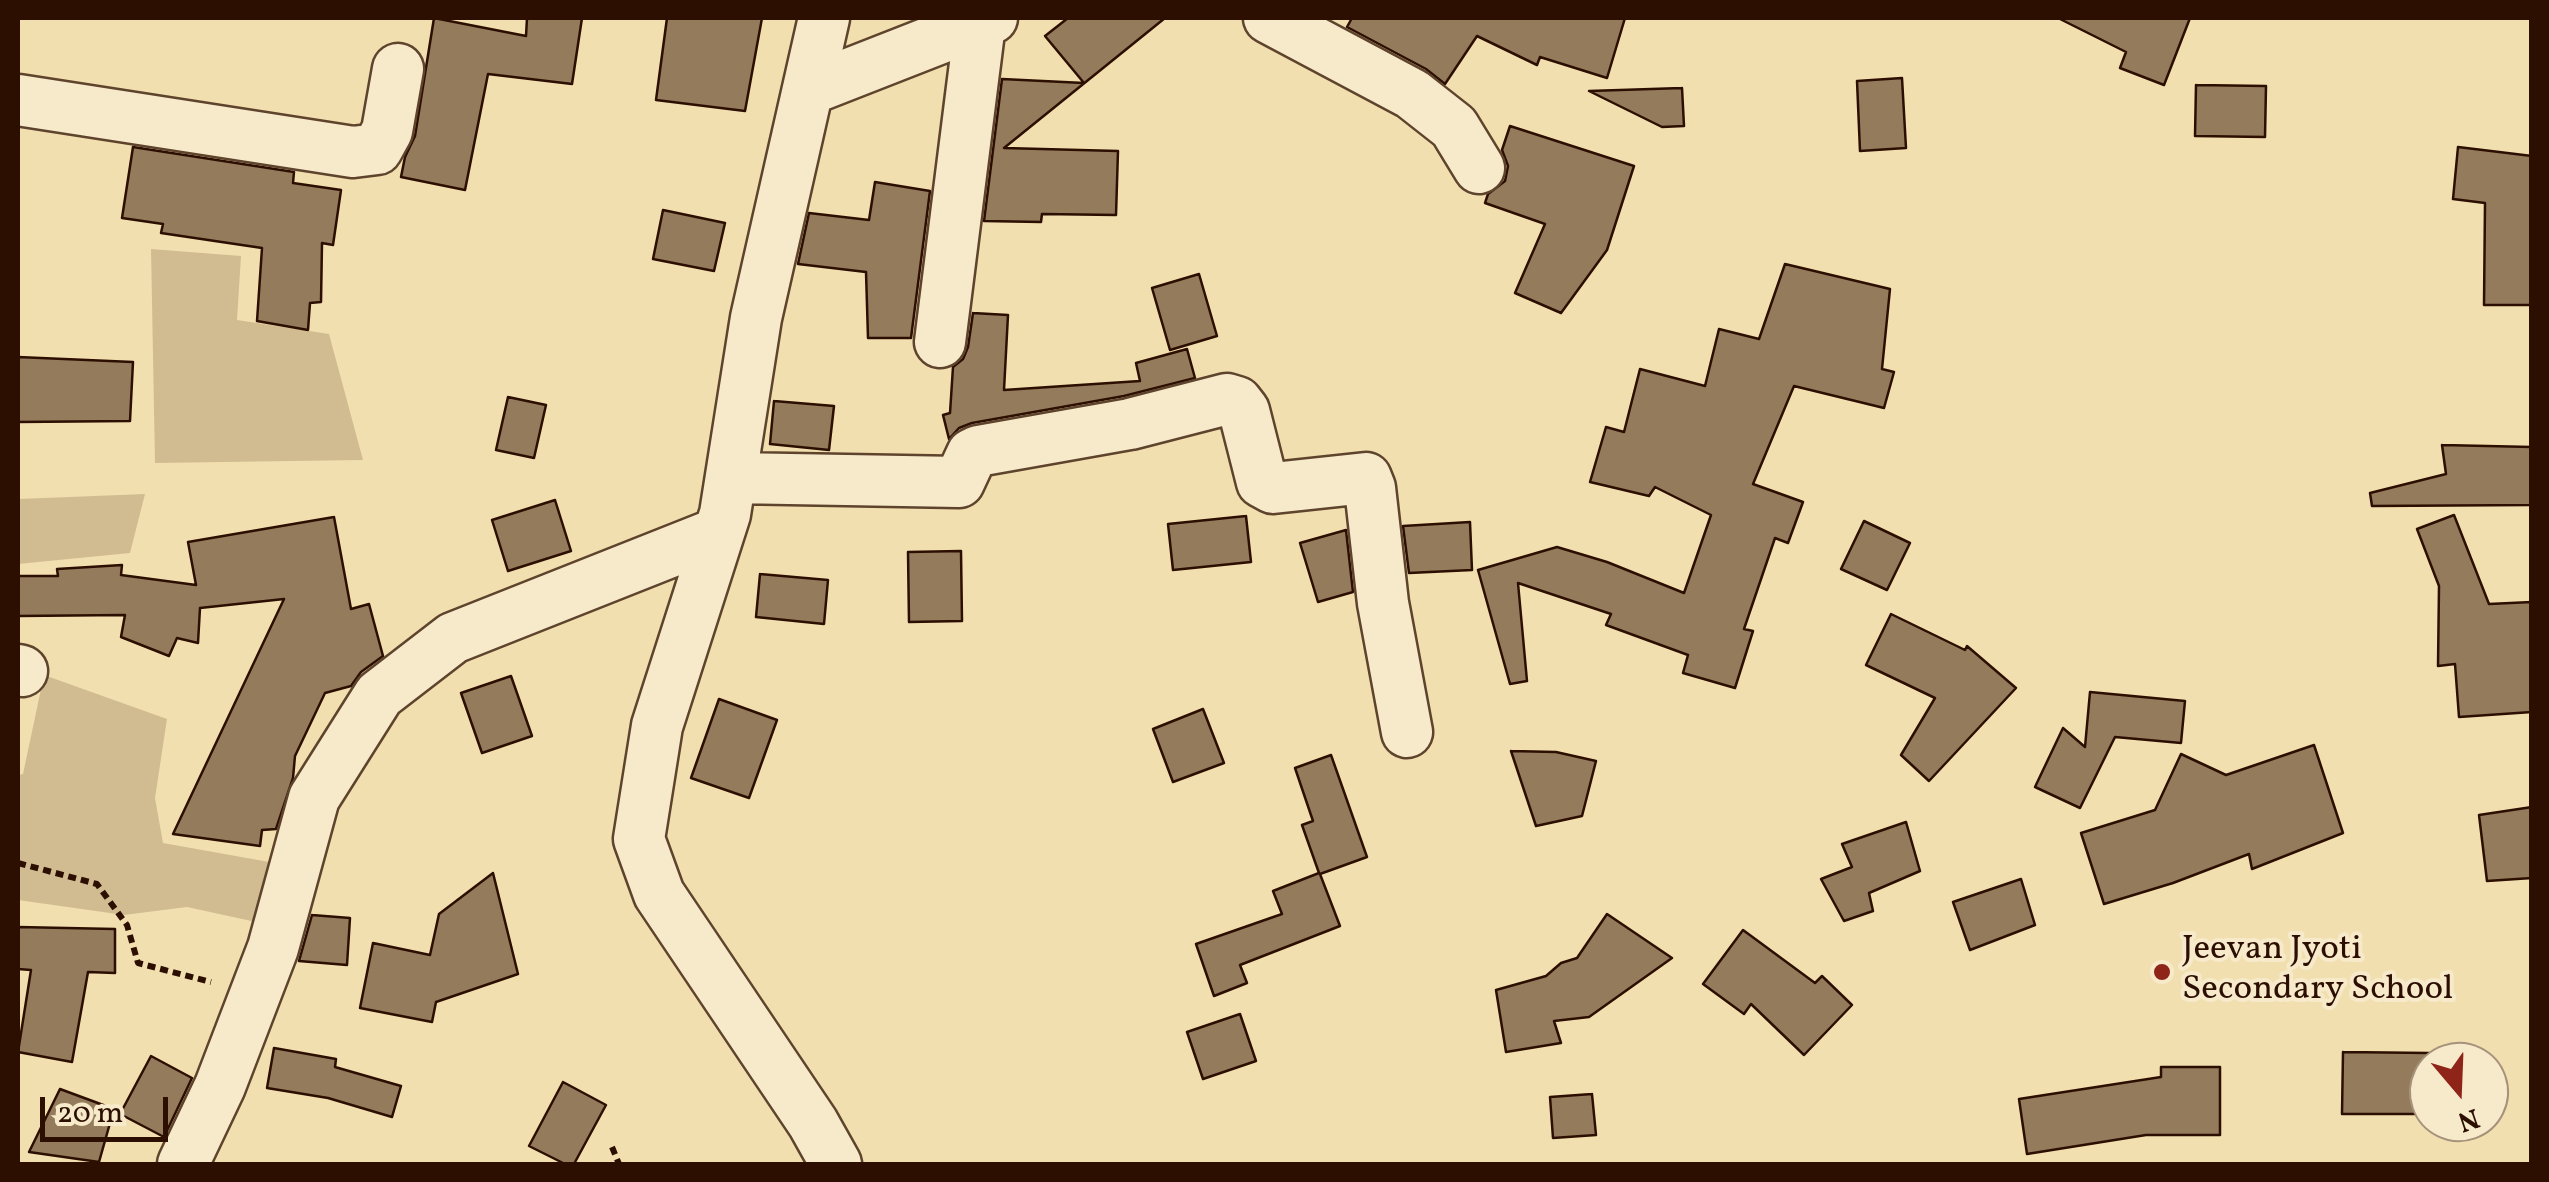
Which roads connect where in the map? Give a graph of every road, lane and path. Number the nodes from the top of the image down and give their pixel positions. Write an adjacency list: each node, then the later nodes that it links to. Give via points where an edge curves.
1 (824, 18): 5 (street)
2 (1269, 18): 7 (street, via 1412,94 1454,127)
3 (986, 21): 5 (street); 8 (street)
4 (398, 69): 6 (street, via 387,131 377,149 353,152)
5 (808, 90): 9 (street, via 756,318)
6 (18, 100)
7 (1479, 168)
8 (940, 342)
9 (733, 478): 10 (street); 11 (street, via 958,482 978,452 1237,402 1262,482 1274,488 1366,478)
10 (718, 533): 13 (street, via 454,638 379,695 314,798); 17 (street, via 657,726 638,839 659,894)
11 (1406, 732)
12 (18, 863): 13 (path, via 97,884 127,925 138,963 215,983)
13 (252, 1004): 15 (street)
14 (612, 1147): 16 (path)
15 (183, 1164)
16 (619, 1164)
17 (836, 1164)

